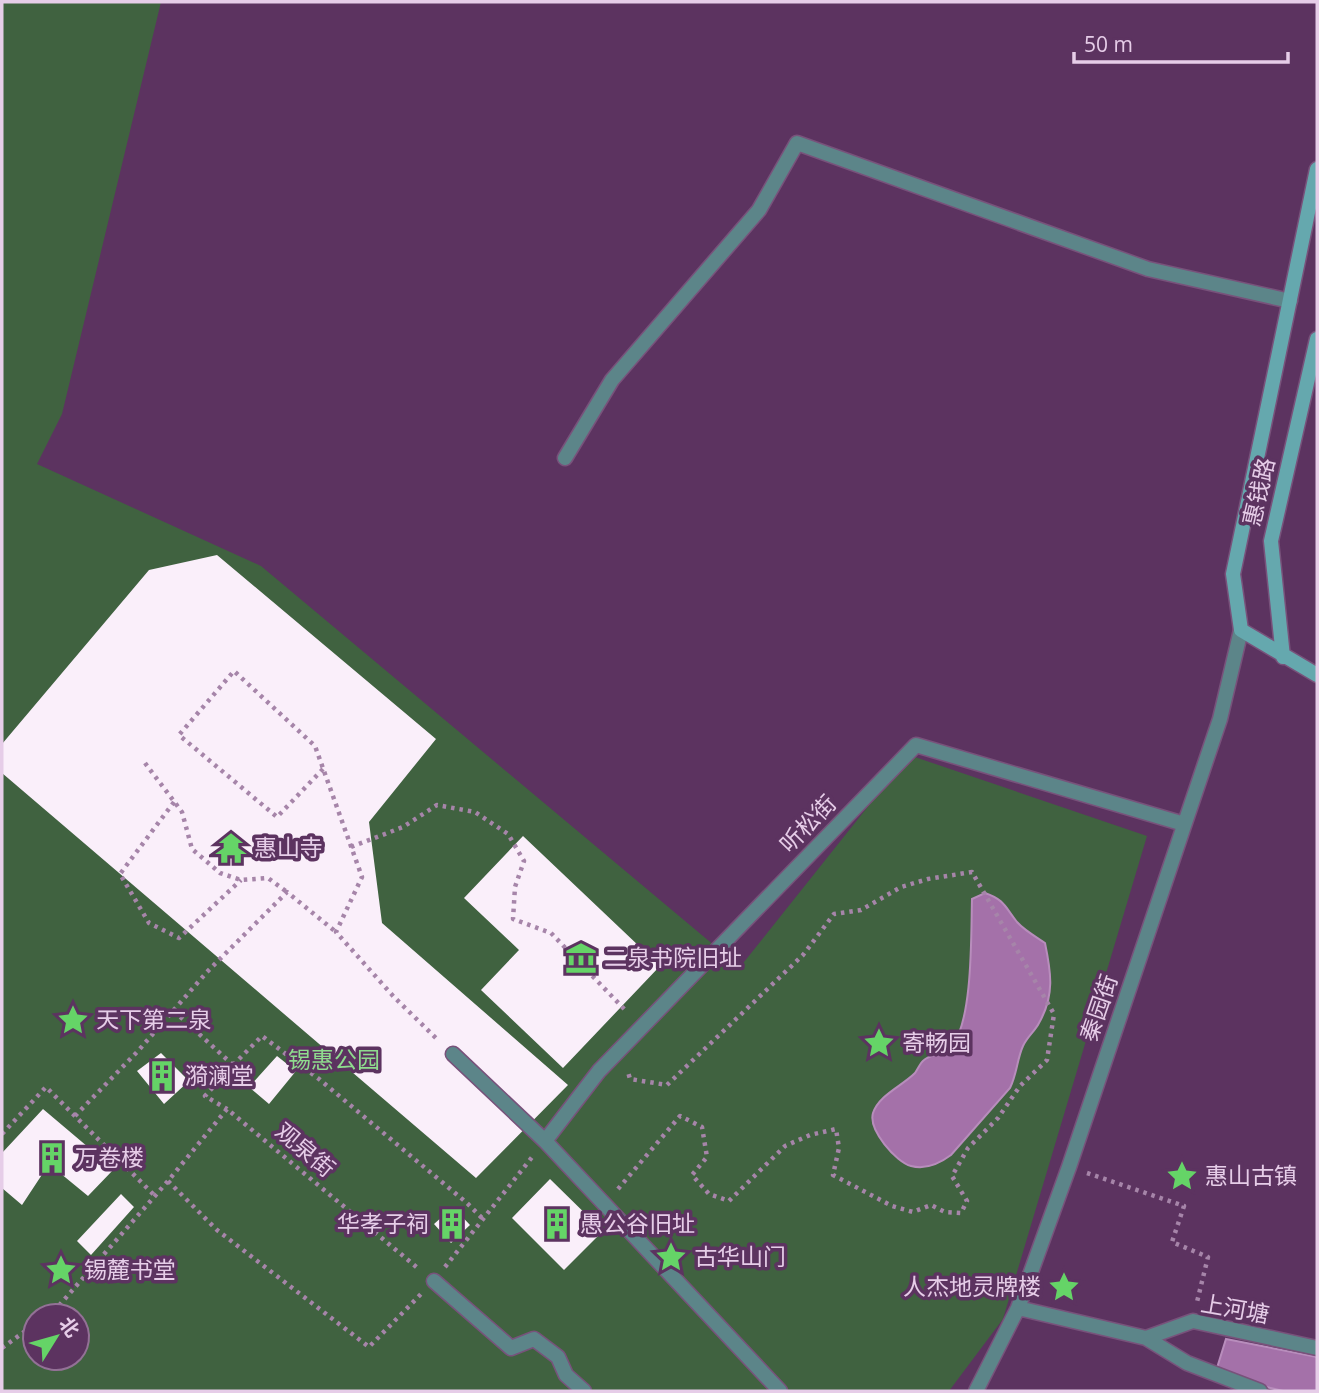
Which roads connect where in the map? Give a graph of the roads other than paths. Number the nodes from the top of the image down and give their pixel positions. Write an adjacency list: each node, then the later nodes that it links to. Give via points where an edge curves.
1 (1317, 169): 2 (main road)
2 (1290, 301): 4 (street, via 1148,269 797,143 759,210 612,380); 5 (main road, via 1233,574)
3 (1317, 339): 6 (main road, 惠钱路, via 1270,541)
4 (565, 458)
5 (1241, 630): 6 (main road); 8 (street, 秦园街, via 1220,719)
6 (1283, 657): 7 (main road)
7 (1317, 675)
8 (1184, 824): 10 (street, 听松街, via 916,745 598,1071); 12 (street, 秦园街)
9 (453, 1054): 10 (street)
10 (545, 1142): 16 (street)
11 (434, 1281): 15 (street, via 512,1348 534,1339 558,1357 566,1375)
12 (1018, 1308): 13 (street); 17 (street, 秦园街)
13 (1146, 1338): 14 (street, 上河塘, via 1193,1321); 18 (street, via 1187,1363)
14 (1317, 1348)
15 (584, 1391)
16 (780, 1391)
17 (976, 1391)
18 (1260, 1391)

